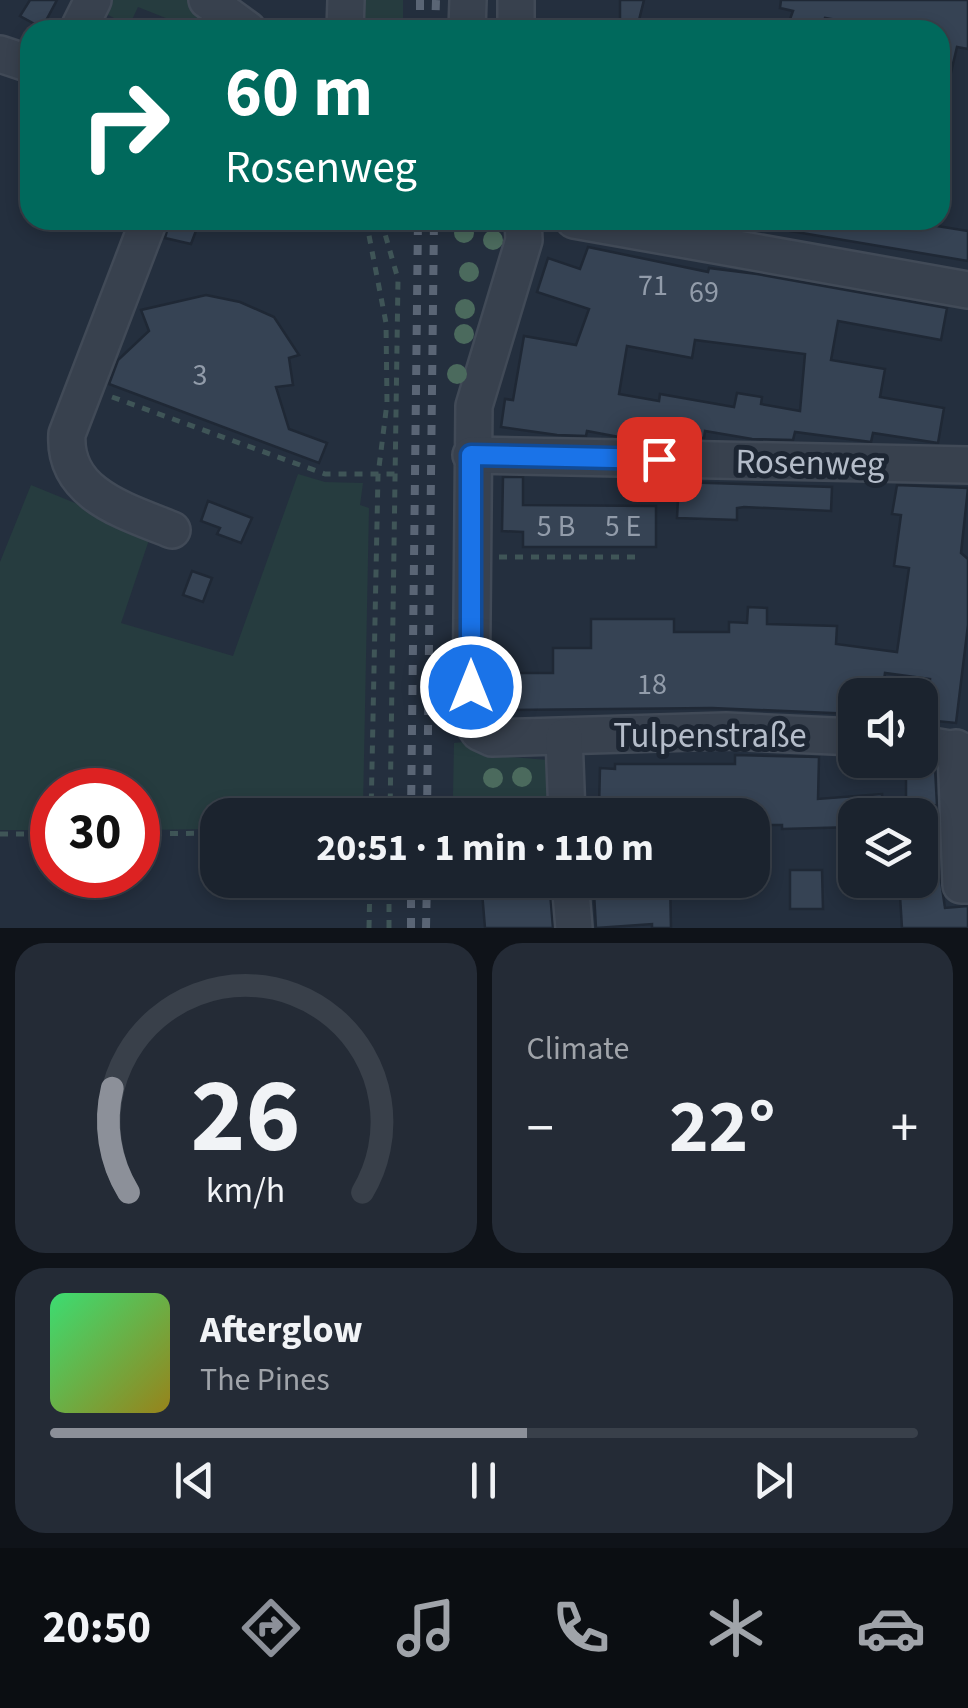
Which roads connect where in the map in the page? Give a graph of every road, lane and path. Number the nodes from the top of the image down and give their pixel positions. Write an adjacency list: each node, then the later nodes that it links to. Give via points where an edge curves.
1 (207, 0): 2 (street)
2 (234, 20)
3 (145, 230): 9 (street)
4 (368, 230): 13 (path, via 386,323 387,403)
5 (384, 230): 12 (path, via 398,279)
6 (524, 230): 10 (street, Tulpenstraße, via 474,406)
7 (630, 230): 8 (street)
8 (968, 290)
9 (86, 387): 13 (path, via 325,474); 14 (street, via 67,434 71,470 99,497)
10 (471, 455): 11 (street, Rosenweg); 15 (street, Tulpenstraße)
11 (968, 465)
12 (395, 474): 13 (path); 21 (path)
13 (378, 475): 20 (path)
14 (172, 530)
15 (472, 557): 16 (path); 18 (street, Tulpenstraße, via 471,720 492,738)
16 (638, 557)
17 (838, 736): 18 (street, Tulpenstraße, via 726,731)
18 (564, 737): 22 (street)
19 (962, 750): 27 (street, via 960,885)
20 (371, 798)
21 (390, 798)
22 (566, 798)
23 (0, 834): 24 (path)
24 (30, 834)
25 (160, 834): 26 (path)
26 (200, 834)
27 (968, 884)
28 (370, 898): 31 (path)
29 (389, 898): 32 (path)
30 (572, 898): 33 (street)
31 (369, 928)
32 (388, 928)
33 (574, 928)

